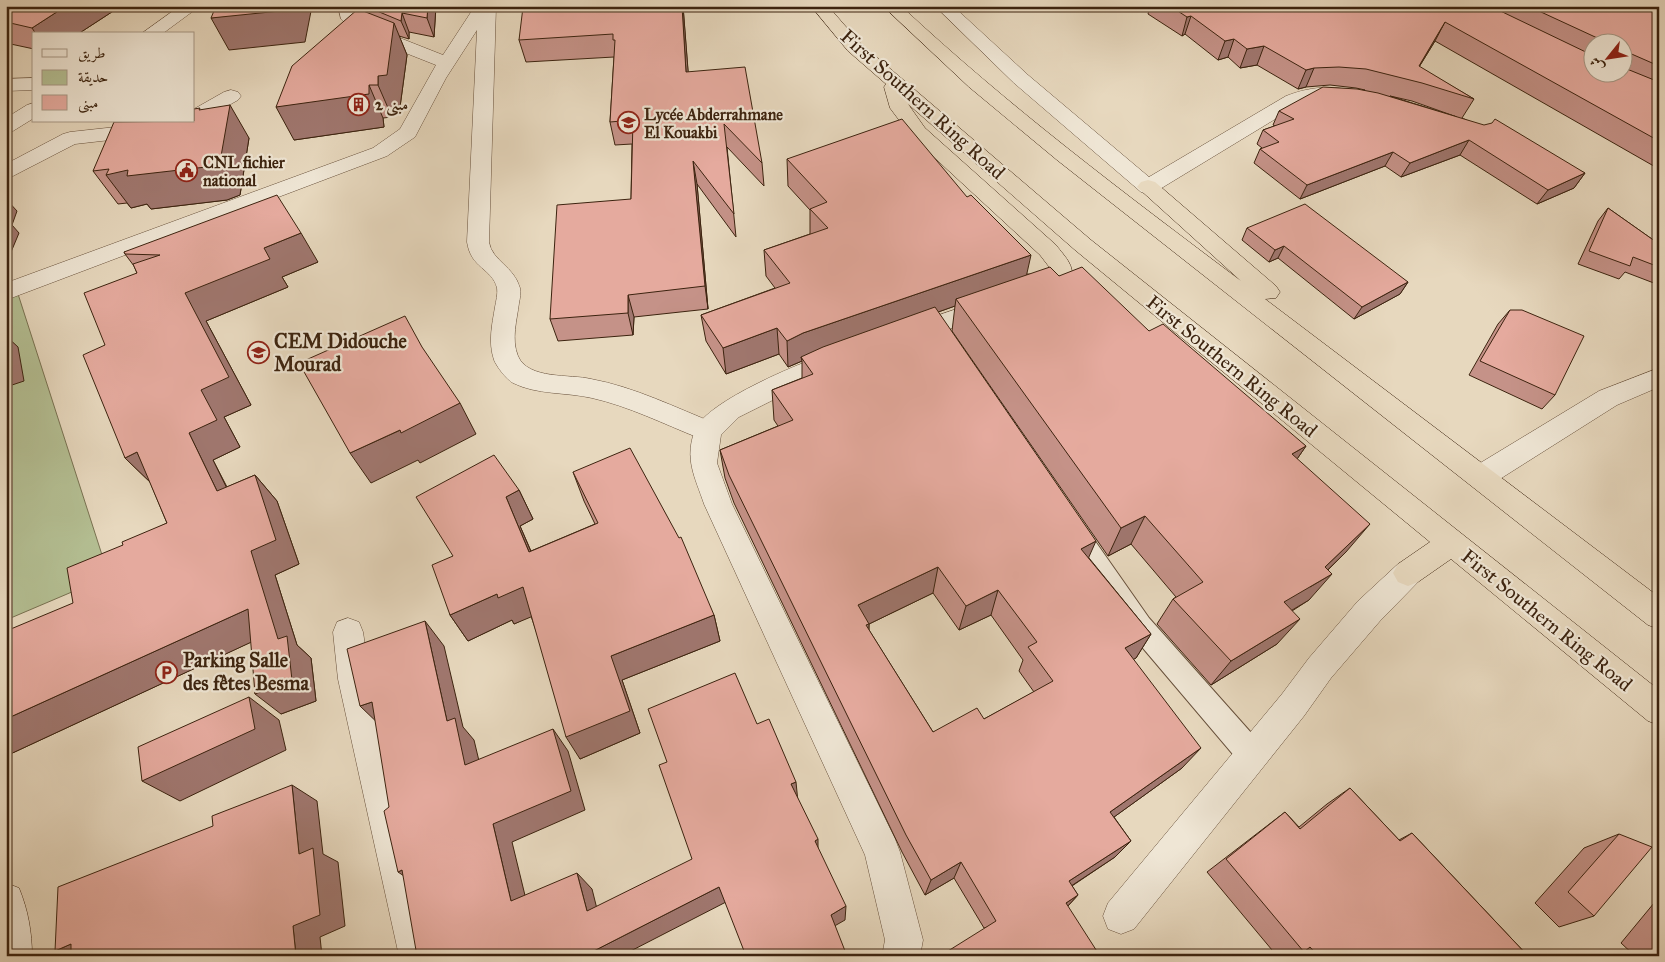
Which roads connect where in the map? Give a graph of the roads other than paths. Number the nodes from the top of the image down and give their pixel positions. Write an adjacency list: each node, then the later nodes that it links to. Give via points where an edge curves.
1 (192, 6): 7 (street)
2 (347, 6): 8 (street, via 350,20 361,29)
3 (485, 6): 8 (street); 25 (street, via 478,242 480,254 503,275 510,290 502,340 506,361 521,376 550,384 591,388 622,397)
4 (819, 6): 9 (highway, First Southern Ring Road, via 854,47)
5 (891, 6): 26 (highway, via 1010,111 1161,231)
6 (943, 6): 19 (street, via 1021,79)
7 (153, 32)
8 (447, 63): 20 (street, via 408,133 380,152)
9 (890, 79): 21 (highway, via 900,108 918,132 1048,250 1061,267 1061,278); 29 (highway, First Southern Ring Road, via 1083,245)
10 (32, 84): 11 (street)
11 (6, 85)
12 (231, 96): 15 (street)
13 (1370, 100): 19 (street, via 1330,92 1305,94)
14 (32, 110): 17 (street)
15 (195, 116)
16 (184, 122): 18 (street, via 174,128 70,138)
17 (6, 127)
18 (6, 172)
19 (1148, 187): 26 (highway)
20 (6, 292)
21 (1017, 296): 22 (street, via 940,333)
22 (888, 341)
23 (860, 351): 25 (street, via 814,368 730,410)
24 (1659, 377): 27 (street, via 1608,398)
25 (708, 432): 39 (street, via 703,463 718,504 882,852 904,940)
26 (1456, 456): 27 (highway)
27 (1482, 476): 31 (highway)
28 (1062, 512): 34 (street, via 1140,626)
29 (1451, 543): 30 (highway); 33 (highway, First Southern Ring Road)
30 (1408, 573): 34 (street, via 1369,611 1320,668)
31 (1659, 615)
32 (348, 632): 38 (street, via 354,679)
33 (1659, 710)
34 (1252, 755): 36 (street)
35 (6, 901): 37 (street, via 13,935)
36 (1121, 916)
37 (12, 956)
38 (418, 956)
39 (901, 956)

